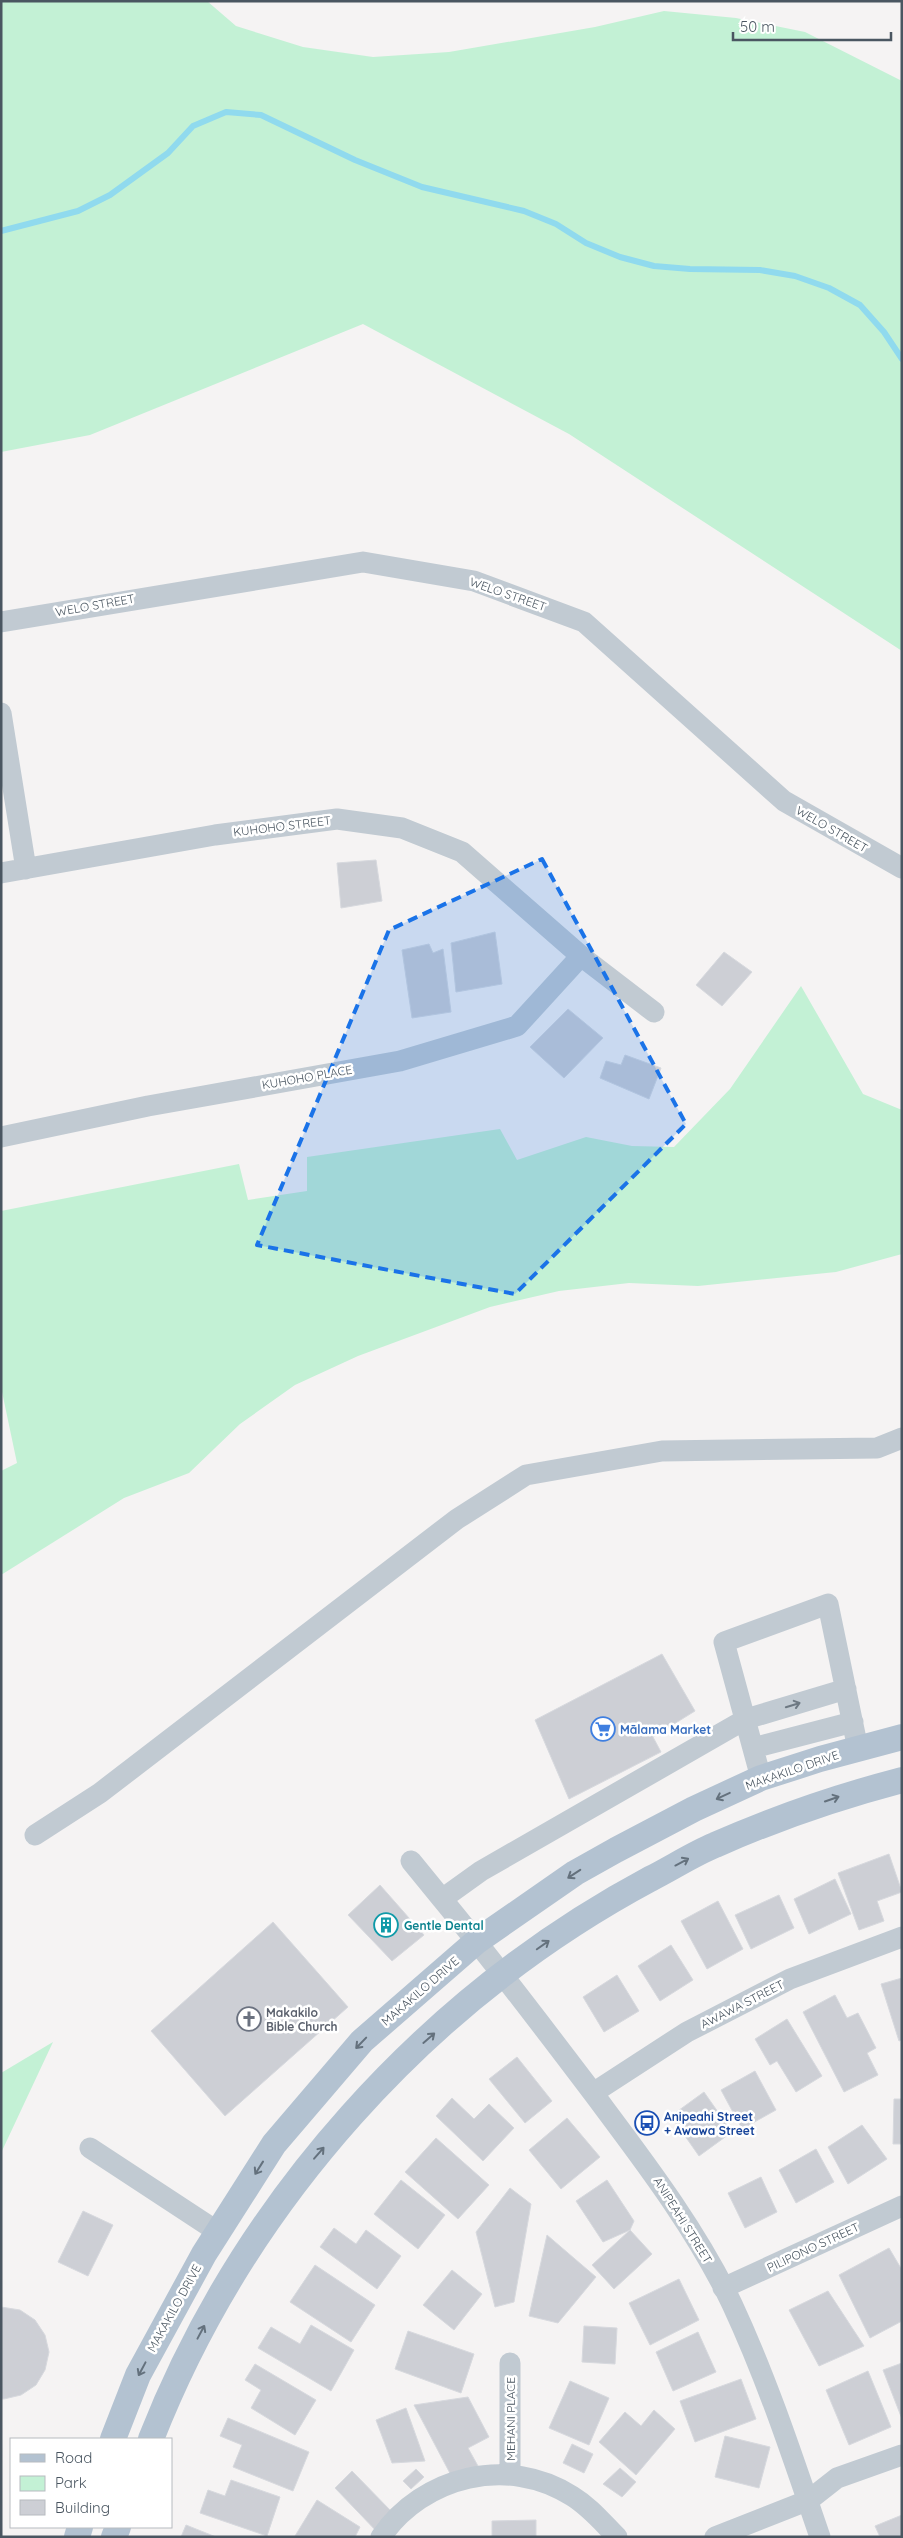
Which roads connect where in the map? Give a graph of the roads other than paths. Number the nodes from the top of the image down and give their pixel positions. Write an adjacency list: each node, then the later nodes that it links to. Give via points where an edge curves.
1 (1, 622): 3 (street, WELO STREET, via 363,562 474,581 584,622 784,801)
2 (1, 713): 4 (street)
3 (902, 868)
4 (26, 869): 5 (street, KUHOHO STREET); 6 (street, KUHOHO STREET, via 214,835 337,820 402,828 462,852)
5 (1, 873)
6 (581, 956): 7 (street, KUHOHO STREET); 8 (street, KUHOHO PLACE, via 517,1026 400,1061 148,1106)
7 (654, 1012)
8 (1, 1137)
9 (902, 1438): 18 (street, via 877,1448 662,1451 526,1475 457,1519 100,1793)
10 (846, 1689): 11 (street, one-way to 10); 11 (street, via 828,1604 724,1642); 12 (street)
11 (746, 1719): 14 (street); 20 (street, via 481,1870)
12 (853, 1722): 14 (street); 15 (street)
13 (902, 1737): 15 (main road, MAKAKILO DRIVE)
14 (753, 1748): 16 (street)
15 (858, 1749): 16 (main road, MAKAKILO DRIVE)
16 (761, 1778): 22 (main road, MAKAKILO DRIVE, one-way to 22, via 694,1809 592,1864)
17 (902, 1780): 23 (main road, one-way to 17, via 597,1907 713,1846 835,1798)
18 (35, 1835)
19 (411, 1861): 20 (street, ANIPEAHI STREET)
20 (442, 1899): 22 (street, ANIPEAHI STREET)
21 (902, 1937): 24 (street, AWAWA STREET, via 790,1978 687,2032)
22 (477, 1941): 23 (street, ANIPEAHI STREET); 27 (main road, MAKAKILO DRIVE, one-way to 27, via 362,2041 274,2144)
23 (503, 1973): 24 (street, ANIPEAHI STREET); 31 (main road, one-way to 23, via 170,2392 231,2276 306,2168 393,2070)
24 (593, 2093): 28 (street, ANIPEAHI STREET, via 653,2172 695,2236)
25 (90, 2148): 27 (street)
26 (902, 2206): 28 (street, PILIPONO STREET)
27 (218, 2232): 30 (main road, MAKAKILO DRIVE, one-way to 30, via 138,2375)
28 (723, 2288): 34 (street, ANIPEAHI STREET, via 762,2372)
29 (510, 2363): 33 (street, MEHANI PLACE)
30 (113, 2438)
31 (151, 2438)
32 (902, 2455): 34 (street, via 837,2478)
33 (510, 2474): 35 (street, via 477,2475 445,2484 403,2510); 36 (street, via 542,2481 572,2495)
34 (809, 2500): 37 (street); 38 (street, ANIPEAHI STREET)
35 (381, 2537)
36 (617, 2537)
37 (716, 2537)
38 (820, 2537)

